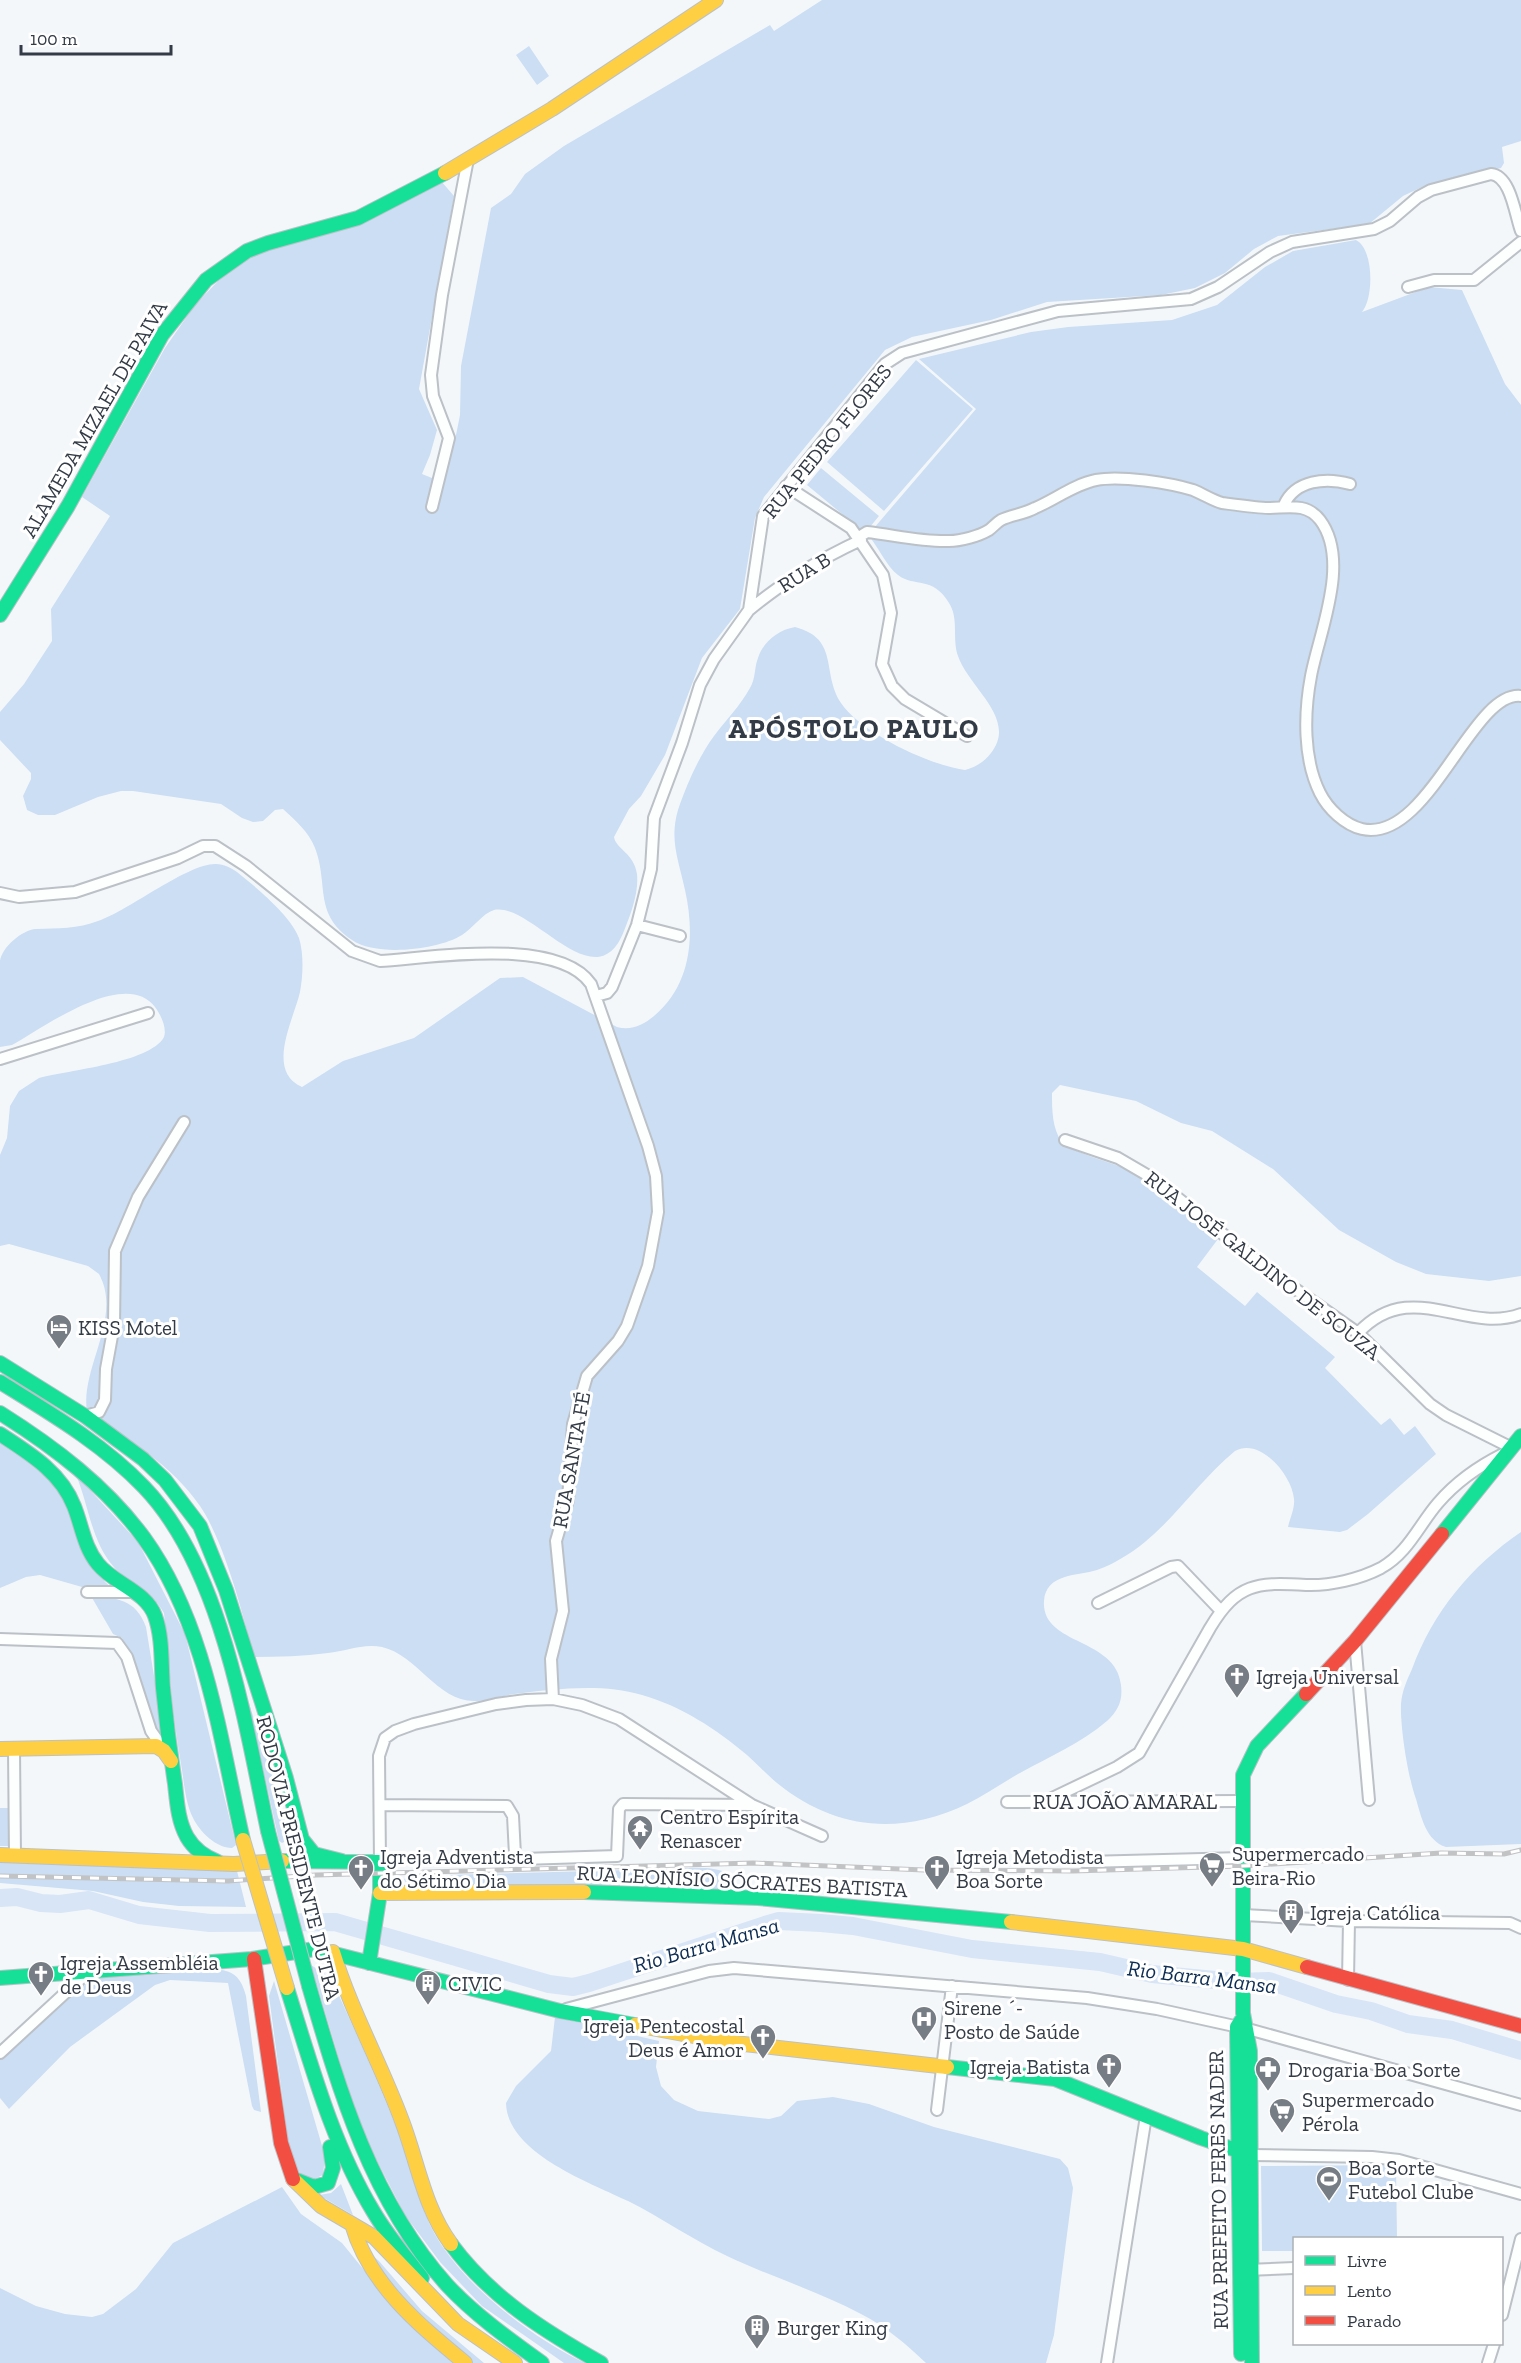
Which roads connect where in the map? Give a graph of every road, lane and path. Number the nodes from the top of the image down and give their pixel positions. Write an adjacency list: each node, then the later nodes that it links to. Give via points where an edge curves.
1 (716, 0): 2 (main road, ALAMEDA MIZAEL DE PAIVA)
2 (468, 159): 9 (street, via 431,375 433,396 448,438); 12 (main road, ALAMEDA MIZAEL DE PAIVA, via 366,215 249,249 205,281 168,327 69,506)
3 (1521, 231): 7 (street, RUA PEDRO FLORES, via 1506,184 1491,174 1431,190 1374,229 1280,246 1232,280 1191,299 1058,311 902,353 878,370)
4 (1521, 242): 5 (street, via 1474,280 1434,280)
5 (1408, 287)
6 (1350, 484): 8 (street, via 1332,480 1314,483 1294,491)
7 (786, 486): 10 (street, via 844,522); 11 (street, RUA PEDRO FLORES, via 762,521)
8 (1284, 505): 10 (street, RUA B, via 1270,508 1224,503 1182,488 1100,479 1029,512 1000,520 990,530 970,537 948,541 869,532); 13 (street, via 1301,507 1317,517 1331,548 1330,594 1310,684 1307,738 1316,786 1336,814 1364,829 1391,824 1430,792 1491,710 1509,696)
9 (432, 507)
10 (860, 538): 11 (street, RUA B, via 787,580); 14 (street, via 883,575 891,602 882,664 886,677 905,699)
11 (749, 610): 16 (street, RUA PEDRO FLORES, via 700,685 654,818 651,869)
12 (0, 615)
13 (1521, 696)
14 (967, 736)
15 (0, 892): 18 (street, via 19,897 75,892 203,846 215,846 365,958 380,961 497,952 525,955 578,971)
16 (637, 925): 17 (street); 18 (street, RUA PEDRO FLORES, via 612,987 608,993)
17 (680, 936)
18 (596, 996): 40 (street, RUA SANTA FÉ, via 648,1146 656,1176 658,1212 648,1266 627,1326 587,1376 573,1424 568,1500 555,1551 563,1611 551,1659)
19 (148, 1013): 20 (street)
20 (0, 1059)
21 (184, 1122): 30 (street, via 138,1197 118,1241 114,1259 115,1318 105,1400 99,1412)
22 (1065, 1140): 24 (street, RUA JOSÉ GALDINO DE SOUZA, via 1118,1158 1154,1179 1264,1267)
23 (1521, 1314): 24 (street, via 1501,1319 1408,1307 1381,1314)
24 (1358, 1333): 33 (street, RUA JOSÉ GALDINO DE SOUZA, via 1430,1404)
25 (0, 1363): 30 (main road)
26 (0, 1377): 28 (main road)
27 (0, 1382): 28 (main road, RODOVIA PRESIDENTE DUTRA)
28 (42, 1407): 87 (main road, RODOVIA PRESIDENTE DUTRA, bridge, via 142,1486 185,1541 214,1607 268,1831 335,2080 354,2136 379,2188)
29 (0, 1413): 73 (main road, RODOVIA PRESIDENTE DUTRA, bridge, via 42,1440 99,1488 144,1538 159,1561 198,1656 243,1840)
30 (84, 1416): 51 (main road, via 158,1473 200,1526 226,1590)
31 (0, 1434): 35 (main road, via 63,1482 87,1549 111,1580)
32 (1521, 1436): 33 (main road, RUA PREFEITO FERES NADER)
33 (1507, 1450): 37 (street, via 1463,1479 1438,1503 1410,1543 1381,1568 1327,1584 1258,1584); 39 (main road, RUA PREFEITO FERES NADER)
34 (87, 1592): 35 (street)
35 (134, 1592): 42 (main road, via 150,1605 156,1620)
36 (1098, 1603): 37 (street, via 1178,1566)
37 (1221, 1611): 44 (street, via 1139,1753)
38 (0, 1639): 42 (street, via 120,1645 150,1728)
39 (1355, 1641): 45 (street); 46 (main road, RUA PREFEITO FERES NADER, via 1257,1746 1244,1775)
40 (553, 1699): 43 (street, via 619,1719); 49 (street, via 496,1704 395,1731 385,1738 380,1749)
41 (7, 1749): 42 (main road, via 156,1746); 54 (street)
42 (169, 1755): 58 (main road, via 184,1832 201,1854)
43 (728, 1789): 48 (street); 50 (street)
44 (1048, 1800): 46 (street, RUA JOÃO AMARAL); 47 (street, RUA JOÃO AMARAL)
45 (1370, 1800)
46 (1242, 1801): 55 (main road, RUA PREFEITO FERES NADER)
47 (1007, 1802)
48 (723, 1804): 49 (street, via 623,1804 618,1809 617,1856 522,1859 515,1855 513,1816 507,1806); 50 (street)
49 (381, 1805): 59 (street)
50 (752, 1805): 52 (street)
51 (298, 1825): 56 (main road, via 298,1852); 57 (main road, via 304,1843 314,1854)
52 (822, 1836)
53 (0, 1855): 54 (main road)
54 (15, 1856): 58 (main road)
55 (1242, 1858): 60 (street); 62 (main road, RUA PREFEITO FERES NADER)
56 (283, 1861): 57 (main road); 58 (main road)
57 (342, 1861): 59 (main road)
58 (218, 1862)
59 (381, 1862): 61 (main road)
60 (1085, 1862)
61 (380, 1893): 65 (main road, RUA LEONÍSIO SÓCRATES BATISTA, via 694,1894 922,1913); 68 (main road)
62 (1244, 1915): 63 (street); 65 (main road, RUA PREFEITO FERES NADER)
63 (1349, 1921): 64 (street, via 1510,1923); 71 (street)
64 (1521, 1928)
65 (1244, 1949): 71 (main road, RUA LEONÍSIO SÓCRATES BATISTA); 75 (main road, RUA PREFEITO FERES NADER)
66 (333, 1952): 67 (main road, via 302,1948); 68 (main road); 96 (main road, via 340,1979 405,2130 430,2209 452,2247 485,2284 511,2305 548,2333)
67 (254, 1959): 69 (main road); 83 (main road, via 281,2143)
68 (369, 1963): 74 (main road)
69 (88, 1972): 70 (main road); 77 (street)
70 (0, 1978)
71 (1348, 1980): 76 (main road, RUA LEONÍSIO SÓCRATES BATISTA)
72 (952, 1986): 74 (street, via 734,1968 709,1971); 75 (street, via 1087,1998); 78 (street)
73 (287, 1988): 83 (main road, via 286,2010 335,2162 333,2177 322,2187 306,2187); 93 (main road, RODOVIA PRESIDENTE DUTRA, via 343,2155 378,2221 440,2297)
74 (560, 2011): 78 (main road, via 775,2049)
75 (1243, 2022): 79 (street); 82 (main road, RUA PREFEITO FERES NADER)
76 (1521, 2026)
77 (0, 2053)
78 (943, 2066): 80 (street); 81 (main road, via 1056,2079)
79 (1521, 2105)
80 (937, 2110)
81 (1146, 2116): 82 (main road); 97 (street)
82 (1244, 2153): 84 (street, via 1398,2160); 89 (main road, RUA PREFEITO FERES NADER)
83 (293, 2179): 85 (main road, via 318,2206)
84 (1521, 2194)
85 (352, 2224): 92 (main road, via 361,2253 375,2272 417,2320); 93 (main road, via 388,2249 442,2310 478,2342)
86 (1521, 2239): 90 (street)
87 (420, 2254): 94 (main road, RODOVIA PRESIDENTE DUTRA, via 469,2308); 95 (main road, via 500,2324)
88 (1293, 2268): 89 (street)
89 (1245, 2270): 98 (main road, RUA PREFEITO FERES NADER); 99 (main road, RUA PREFEITO FERES NADER)
90 (1503, 2302)
91 (1493, 2345): 100 (street)
92 (465, 2363)
93 (516, 2363)
94 (542, 2363)
95 (557, 2363)
96 (601, 2363)
97 (1107, 2363)
98 (1241, 2363)
99 (1252, 2363)
100 (1488, 2363)

